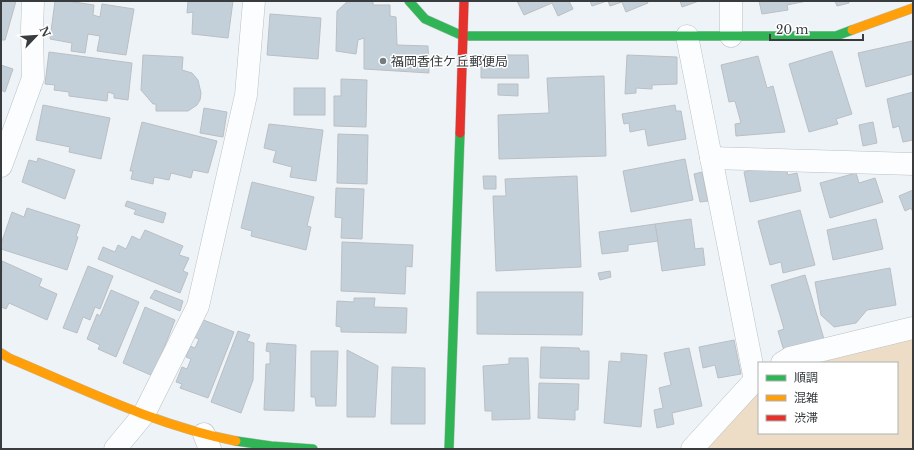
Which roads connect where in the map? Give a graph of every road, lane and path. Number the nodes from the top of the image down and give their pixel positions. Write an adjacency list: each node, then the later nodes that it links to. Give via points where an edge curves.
1 (33, 1): 12 (street, via 33,78)
2 (254, 1): 17 (street, via 246,95 198,306)
3 (409, 1): 7 (street, via 425,19)
4 (464, 1): 7 (street)
5 (731, 1): 9 (street)
6 (913, 8): 9 (street, via 836,36)
7 (463, 36): 8 (street); 21 (street)
8 (687, 36): 9 (street); 10 (street)
9 (731, 36)
10 (711, 158): 11 (street); 16 (street)
11 (913, 164)
12 (1, 166)
13 (913, 328): 15 (street, via 790,358)
14 (1, 353): 17 (street)
15 (784, 362)
16 (757, 378): 22 (street)
17 (144, 414): 18 (street); 19 (street)
18 (207, 441): 20 (street)
19 (115, 449)
20 (313, 449)
21 (449, 449)
22 (692, 449)

